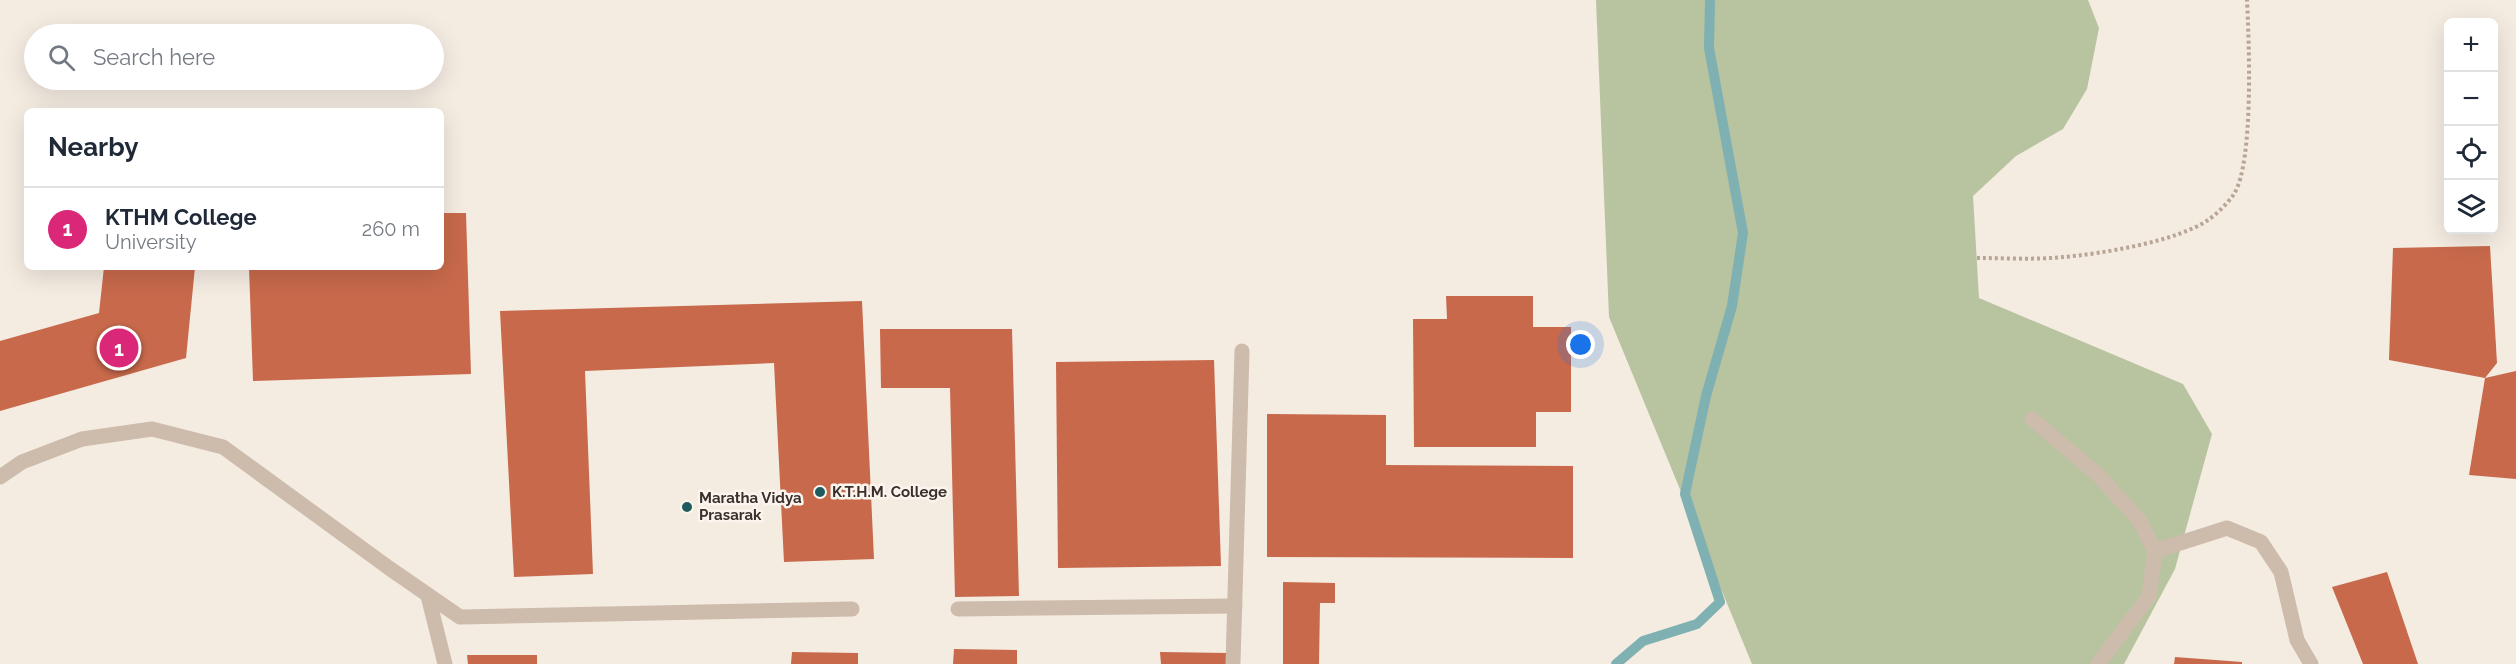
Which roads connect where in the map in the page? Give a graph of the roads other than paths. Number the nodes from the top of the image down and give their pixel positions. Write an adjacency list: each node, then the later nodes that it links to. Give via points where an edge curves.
1 (1242, 351): 6 (street)
2 (2032, 419): 4 (street, via 2097,474 2139,520)
3 (0, 477): 5 (street, via 22,462 82,438 152,429 223,447)
4 (2155, 551): 11 (street, via 2149,596); 12 (street, via 2227,528 2261,542 2281,572 2297,640)
5 (428, 596): 7 (street, via 460,617); 9 (street)
6 (1235, 606): 8 (street); 10 (street)
7 (852, 609)
8 (958, 609)
9 (445, 664)
10 (1233, 664)
11 (2098, 664)
12 (2311, 664)

